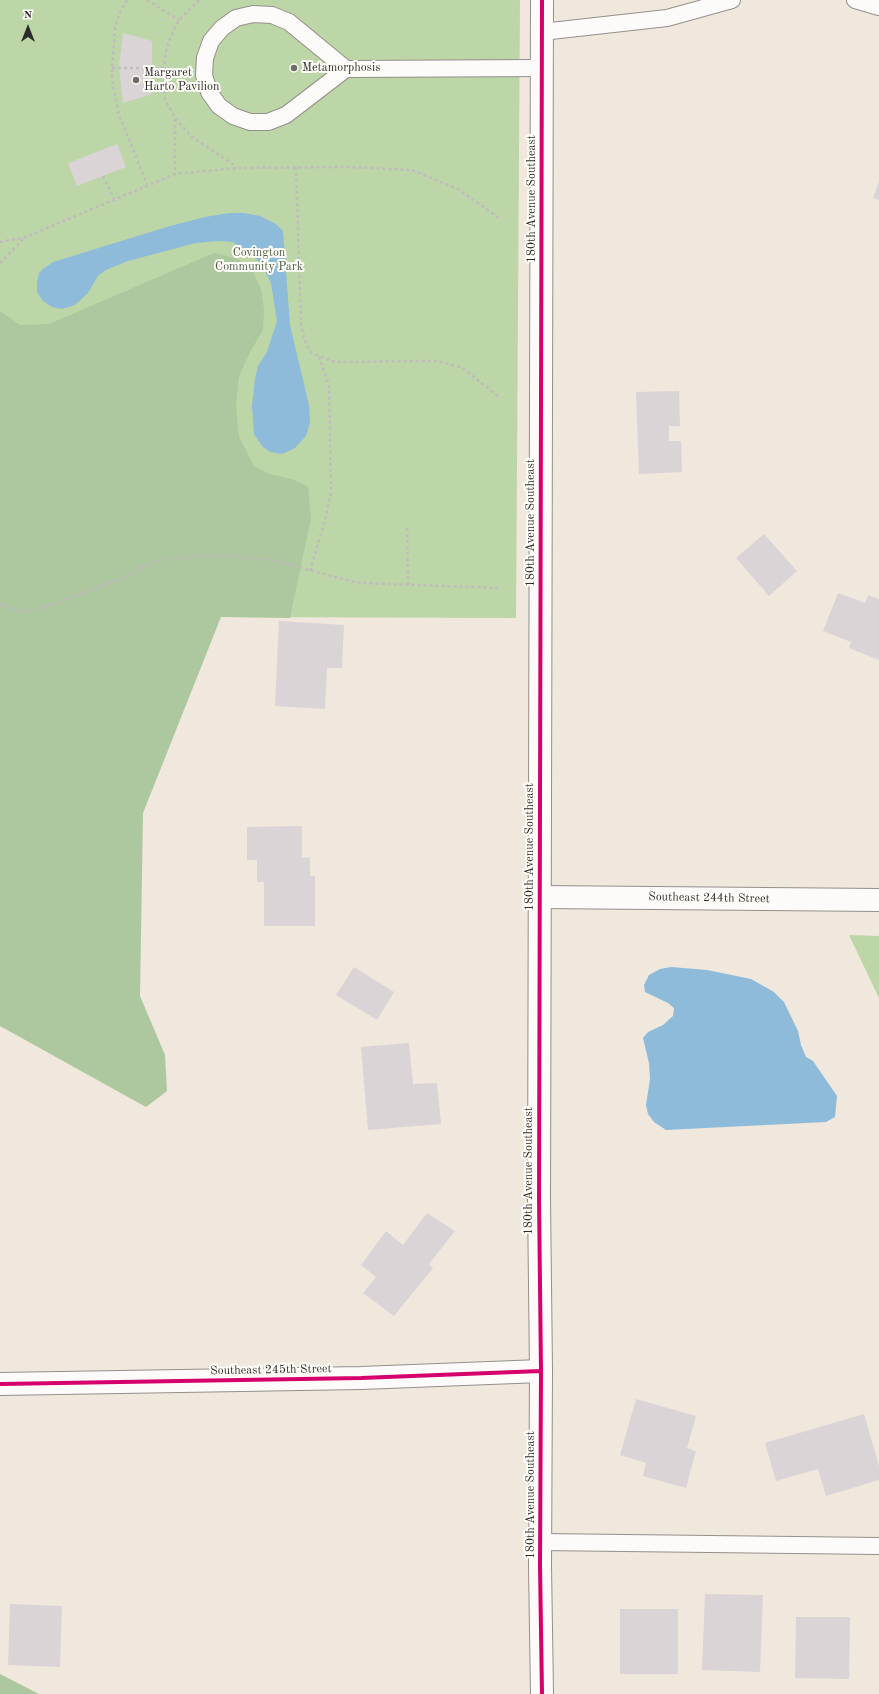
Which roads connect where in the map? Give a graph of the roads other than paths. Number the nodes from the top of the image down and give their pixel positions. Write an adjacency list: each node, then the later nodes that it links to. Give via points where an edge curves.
1 (542, 0): 5 (street, 180th Avenue Southeast)
2 (732, 0): 5 (lane, via 667,18)
3 (855, 0): 4 (lane)
4 (879, 7)
5 (542, 32): 6 (street, 180th Avenue Southeast)
6 (543, 68): 7 (lane); 8 (street, 180th Avenue Southeast)
7 (346, 69): 7 (lane, via 286,115 268,122 250,122 228,113 209,92 204,75 205,58 211,41 222,28 236,18 253,14 272,15 289,22)
8 (540, 897): 9 (street, Southeast 244th Street); 10 (street, 180th Avenue Southeast)
9 (879, 900)
10 (541, 1371): 11 (street, Southeast 245th Street, via 361,1378); 12 (street, 180th Avenue Southeast)
11 (0, 1384)
12 (540, 1542): 13 (lane); 14 (street, 180th Avenue Southeast)
13 (879, 1546)
14 (542, 1694)

